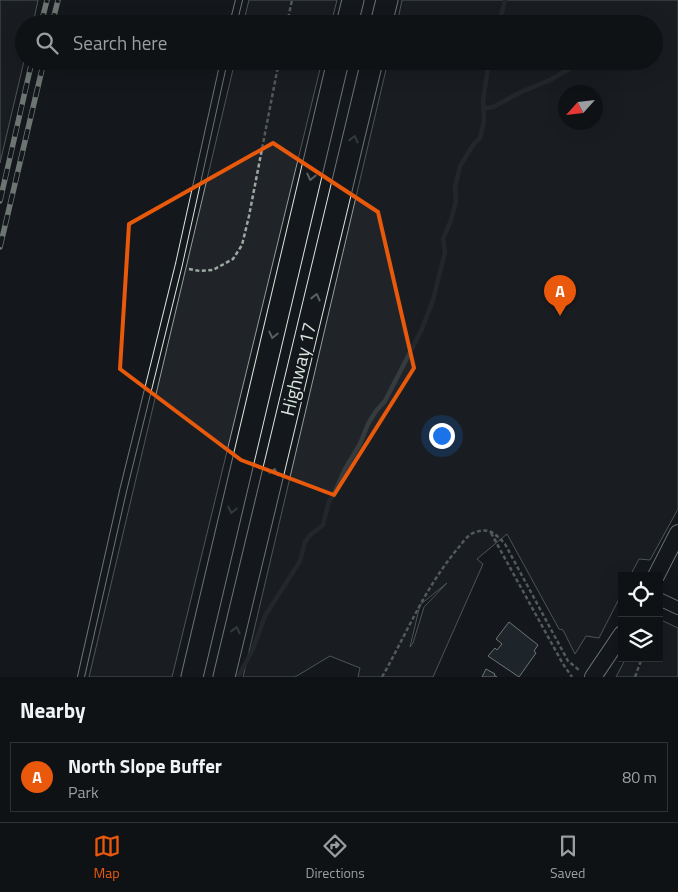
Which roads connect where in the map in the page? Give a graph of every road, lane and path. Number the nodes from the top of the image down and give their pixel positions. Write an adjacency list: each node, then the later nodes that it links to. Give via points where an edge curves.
1 (239, 0): 5 (lane)
2 (292, 0): 6 (path)
3 (353, 0): 7 (highway)
4 (387, 0): 8 (highway)
5 (235, 15)
6 (289, 15)
7 (349, 15)
8 (383, 15)
9 (222, 70): 13 (lane)
10 (277, 70): 13 (path, via 242,245 233,259 213,270 200,271)
11 (336, 70): 23 (highway, Highway 17, one-way to 23)
12 (370, 70): 24 (highway, Highway 17, one-way to 12)
13 (179, 264): 22 (lane)
14 (491, 531): 21 (path, via 505,544 568,661); 25 (path, via 472,533 449,559 416,610); 26 (path)
15 (678, 533): 16 (street)
16 (658, 572)
17 (663, 601): 18 (street)
18 (678, 608)
19 (618, 639): 21 (street)
20 (641, 662): 27 (path)
21 (587, 675)
22 (81, 677)
23 (192, 677)
24 (224, 677)
25 (382, 677)
26 (572, 677)
27 (635, 677)

